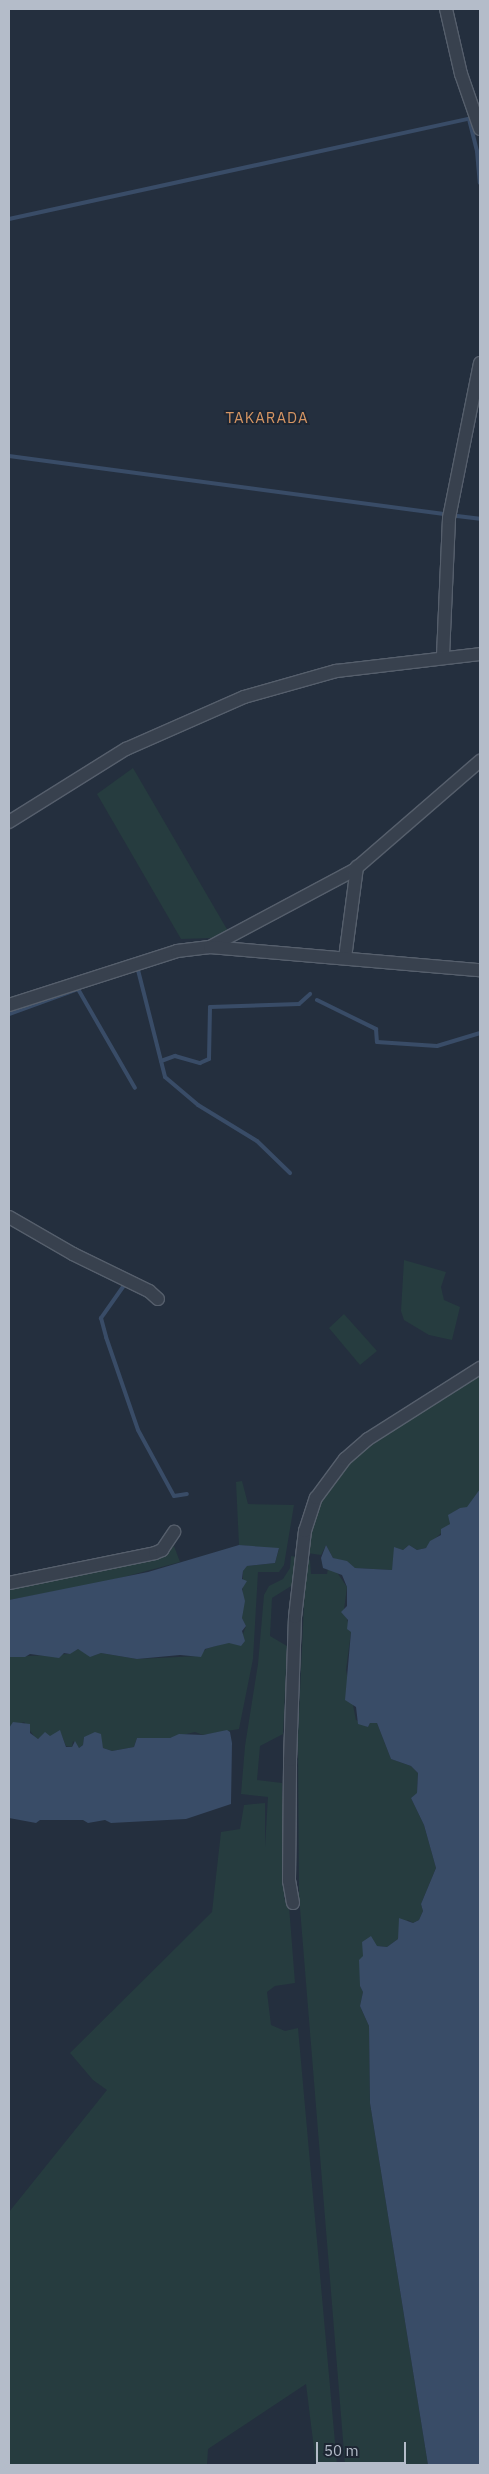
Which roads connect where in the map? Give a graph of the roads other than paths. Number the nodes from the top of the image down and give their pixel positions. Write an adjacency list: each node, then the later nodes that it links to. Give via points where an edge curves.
1 (446, 9): 2 (street, via 461,74)
2 (480, 129)
3 (480, 363): 5 (street, via 449,518)
4 (480, 654): 5 (street)
5 (443, 656): 7 (street, via 336,671 244,697 126,749)
6 (480, 761): 8 (street)
7 (9, 822)
8 (357, 867): 9 (street); 10 (street)
9 (210, 947): 10 (street); 12 (street, via 177,951)
10 (345, 958): 11 (street)
11 (480, 970)
12 (9, 1005)
13 (9, 1217): 14 (street, via 73,1254 149,1291)
14 (158, 1299)
15 (480, 1368): 18 (street, via 368,1439 346,1459 316,1498 305,1530 296,1617 290,1760 290,1881)
16 (174, 1532): 17 (street, via 166,1545 155,1553)
17 (9, 1583)
18 (293, 1903)

